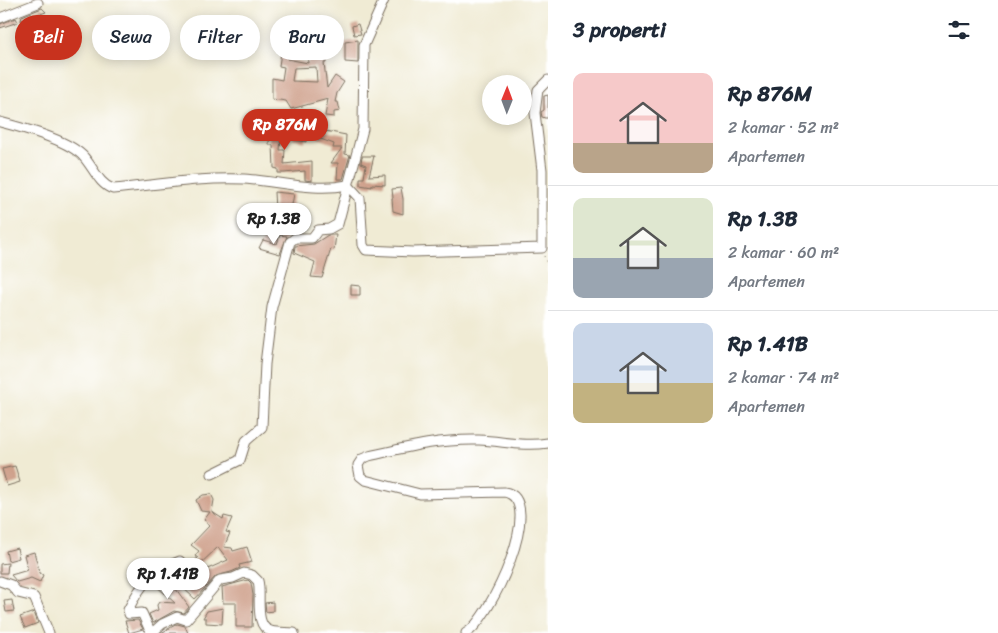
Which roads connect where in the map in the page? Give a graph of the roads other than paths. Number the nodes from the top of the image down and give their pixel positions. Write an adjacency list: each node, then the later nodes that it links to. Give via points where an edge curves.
1 (384, 0): 6 (street, via 364,45 363,124)
2 (38, 3): 3 (street)
3 (0, 18)
4 (548, 80): 6 (street, via 538,90 535,113 542,170 542,248 413,252 366,250 363,246 360,198)
5 (0, 122): 6 (street, via 37,133 75,150 101,181 113,189 244,179 301,187)
6 (348, 185): 8 (street, via 338,224 318,230 312,238 295,238 290,242 272,307 262,427 246,441 240,460)
7 (548, 443): 15 (street, via 529,446 482,440 435,441 369,456 358,465 360,476 365,480 412,493 504,492 518,500 521,539 504,582 476,625)
8 (212, 474)
9 (180, 561): 13 (street, via 151,575 128,610 129,614 142,614)
10 (0, 581): 12 (street, via 18,593 34,597)
11 (282, 632): 13 (street, via 265,628 258,612 258,581 244,573 220,580 186,620 177,617); 14 (street)
12 (49, 633)
13 (152, 633)
14 (294, 633)
15 (466, 633)

